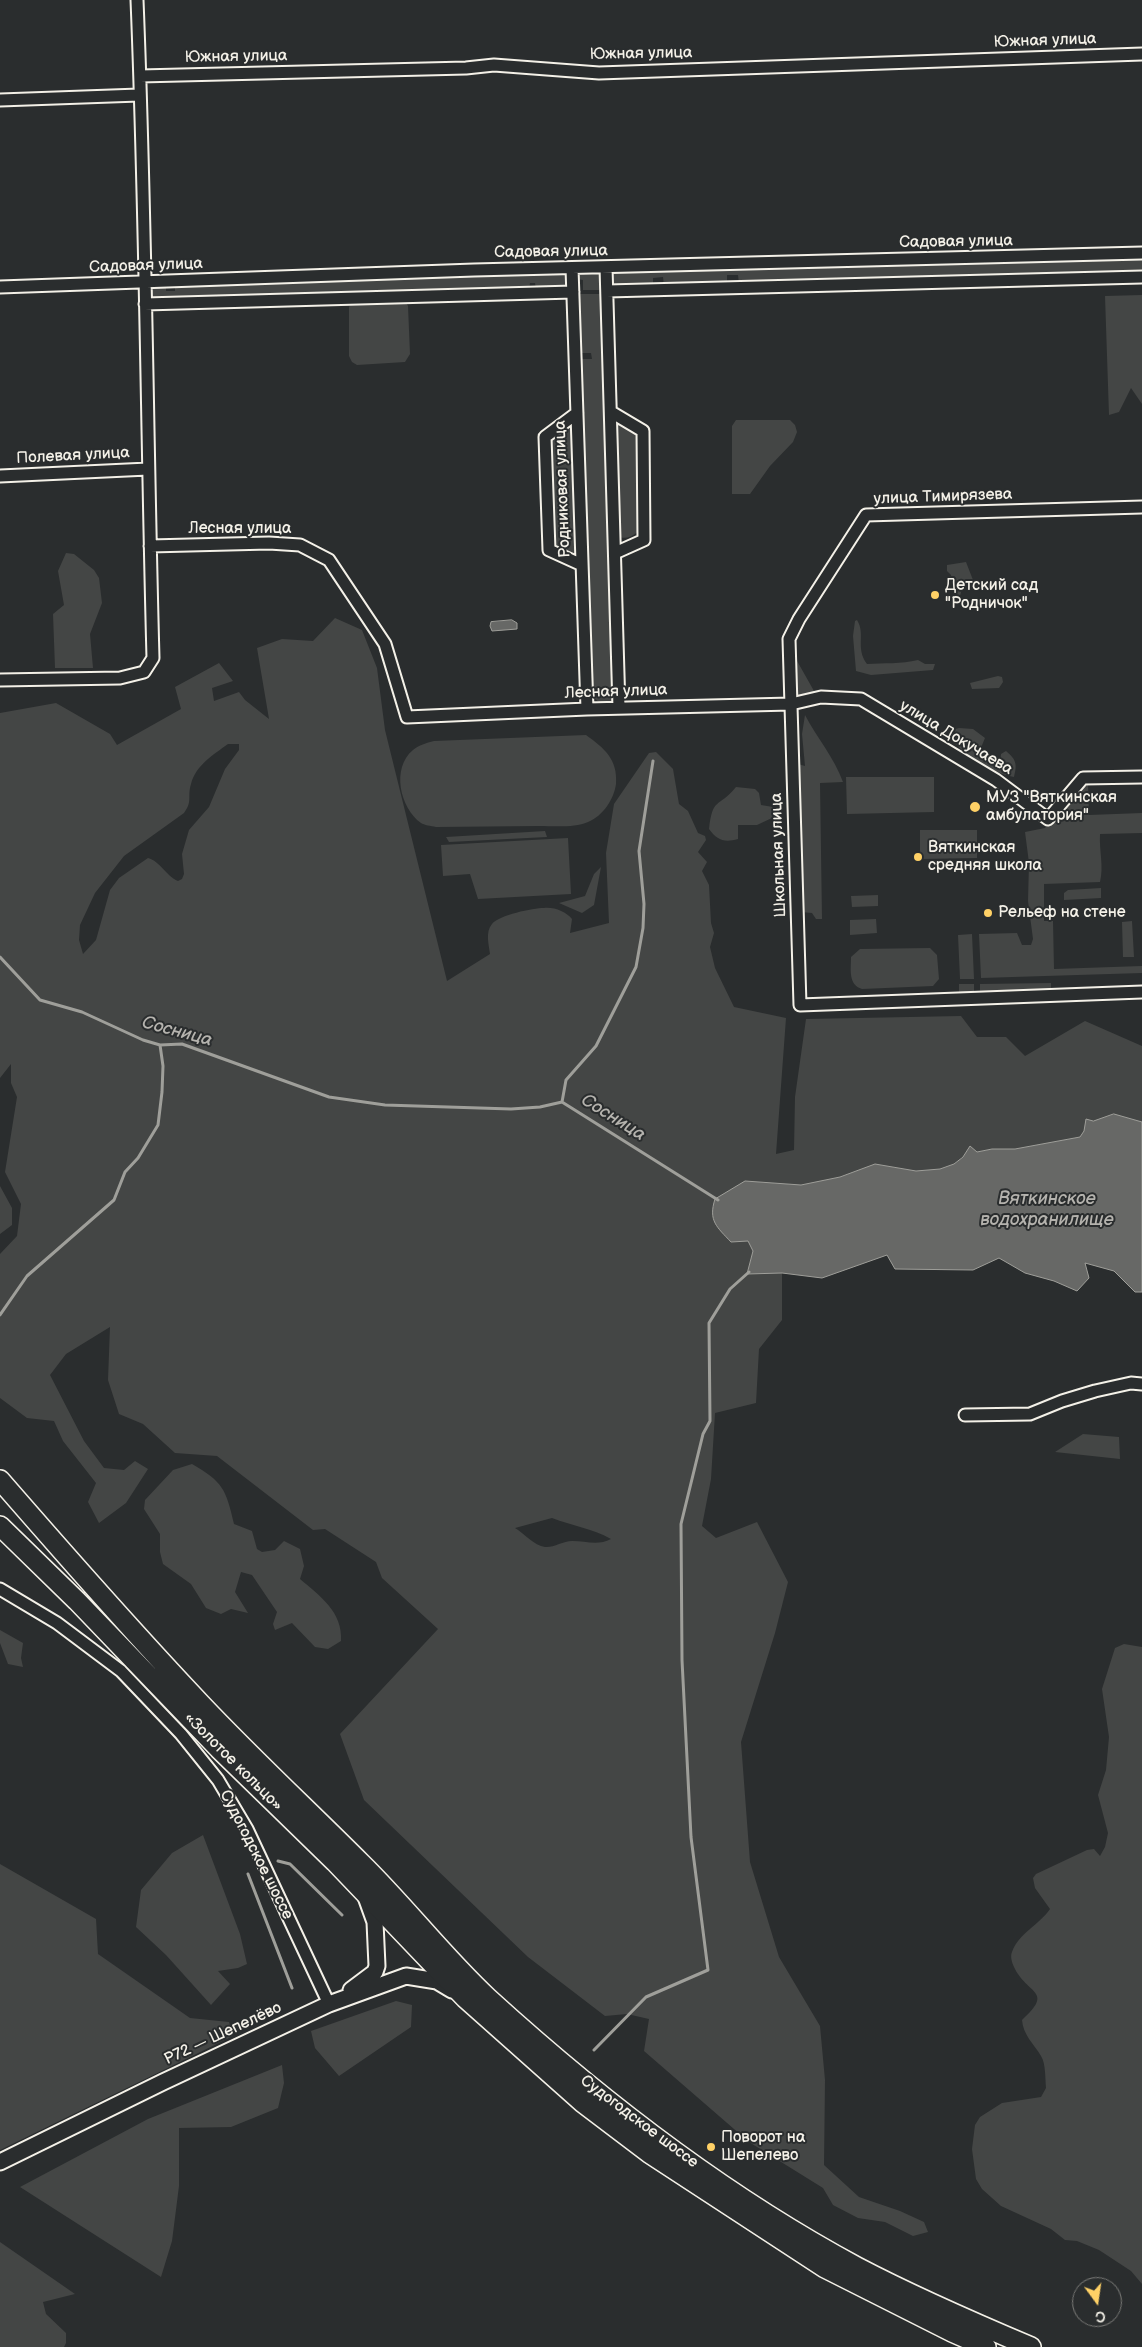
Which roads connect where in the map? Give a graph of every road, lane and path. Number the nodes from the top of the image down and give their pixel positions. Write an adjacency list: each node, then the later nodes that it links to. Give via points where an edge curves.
1 (137, 0): 3 (street)
2 (1142, 54): 3 (street, Южная улица, via 599,73 494,64 466,68)
3 (140, 76): 4 (street)
4 (139, 95): 5 (street); 10 (street)
5 (0, 100)
6 (1142, 253): 7 (street, Садовая улица)
7 (606, 267): 8 (street, Садовая улица); 12 (street)
8 (572, 268): 10 (street, Садовая улица); 13 (street, Родниковая улица)
9 (1142, 277): 12 (street)
10 (145, 281): 11 (street, Садовая улица); 14 (street)
11 (0, 287)
12 (607, 291): 15 (street)
13 (573, 292): 14 (street); 16 (street, Родниковая улица)
14 (145, 304): 17 (street)
15 (611, 412): 21 (street); 21 (street, via 643,431 644,540)
16 (577, 413): 22 (street, Родниковая улица); 22 (street, via 544,437 549,550)
17 (148, 469): 18 (street, Полевая улица); 20 (street)
18 (0, 476)
19 (1142, 507): 24 (street, улица Тимирязева, via 866,515 789,638)
20 (150, 546): 23 (street, via 153,658 144,672 120,678); 26 (street, Лесная улица, via 292,544 329,560 385,644 407,717)
21 (615, 553): 25 (street)
22 (582, 564): 26 (street, Родниковая улица)
23 (0, 680)
24 (791, 704): 25 (street, Лесная улица); 27 (street, улица Докучаева, via 821,697 861,699 996,780 1048,819 1083,778); 28 (street, Школьная улица, via 800,1005)
25 (619, 708): 26 (street, Лесная улица)
26 (587, 709)
27 (1142, 777)
28 (1142, 992)
29 (1142, 1384): 30 (street, via 1131,1383 1095,1391 1030,1414)
30 (965, 1415)
31 (0, 1480): 34 (main road, «Золотое кольцо», via 197,1700)
32 (0, 1526): 35 (main road, «Золотое кольцо»)
33 (0, 1589): 37 (street, Судогодское шоссе, via 57,1623 121,1671 181,1734 212,1773 247,1829)
34 (309, 1811): 40 (main road, Судогодское шоссе, via 484,1994 625,2114 746,2200 856,2266 927,2302)
35 (365, 1894): 36 (main road, «Золотое кольцо»); 37 (street, via 375,1922 377,1966 375,1972 360,1985)
36 (466, 1998): 37 (street, Р72 — Шепелёво, via 437,1981 406,1976); 39 (main road, Судогодское шоссе, via 583,2103 656,2158 825,2268)
37 (329, 2004): 38 (street, Р72 — Шепелёво)
38 (0, 2162)
39 (986, 2347)
40 (1031, 2347)

